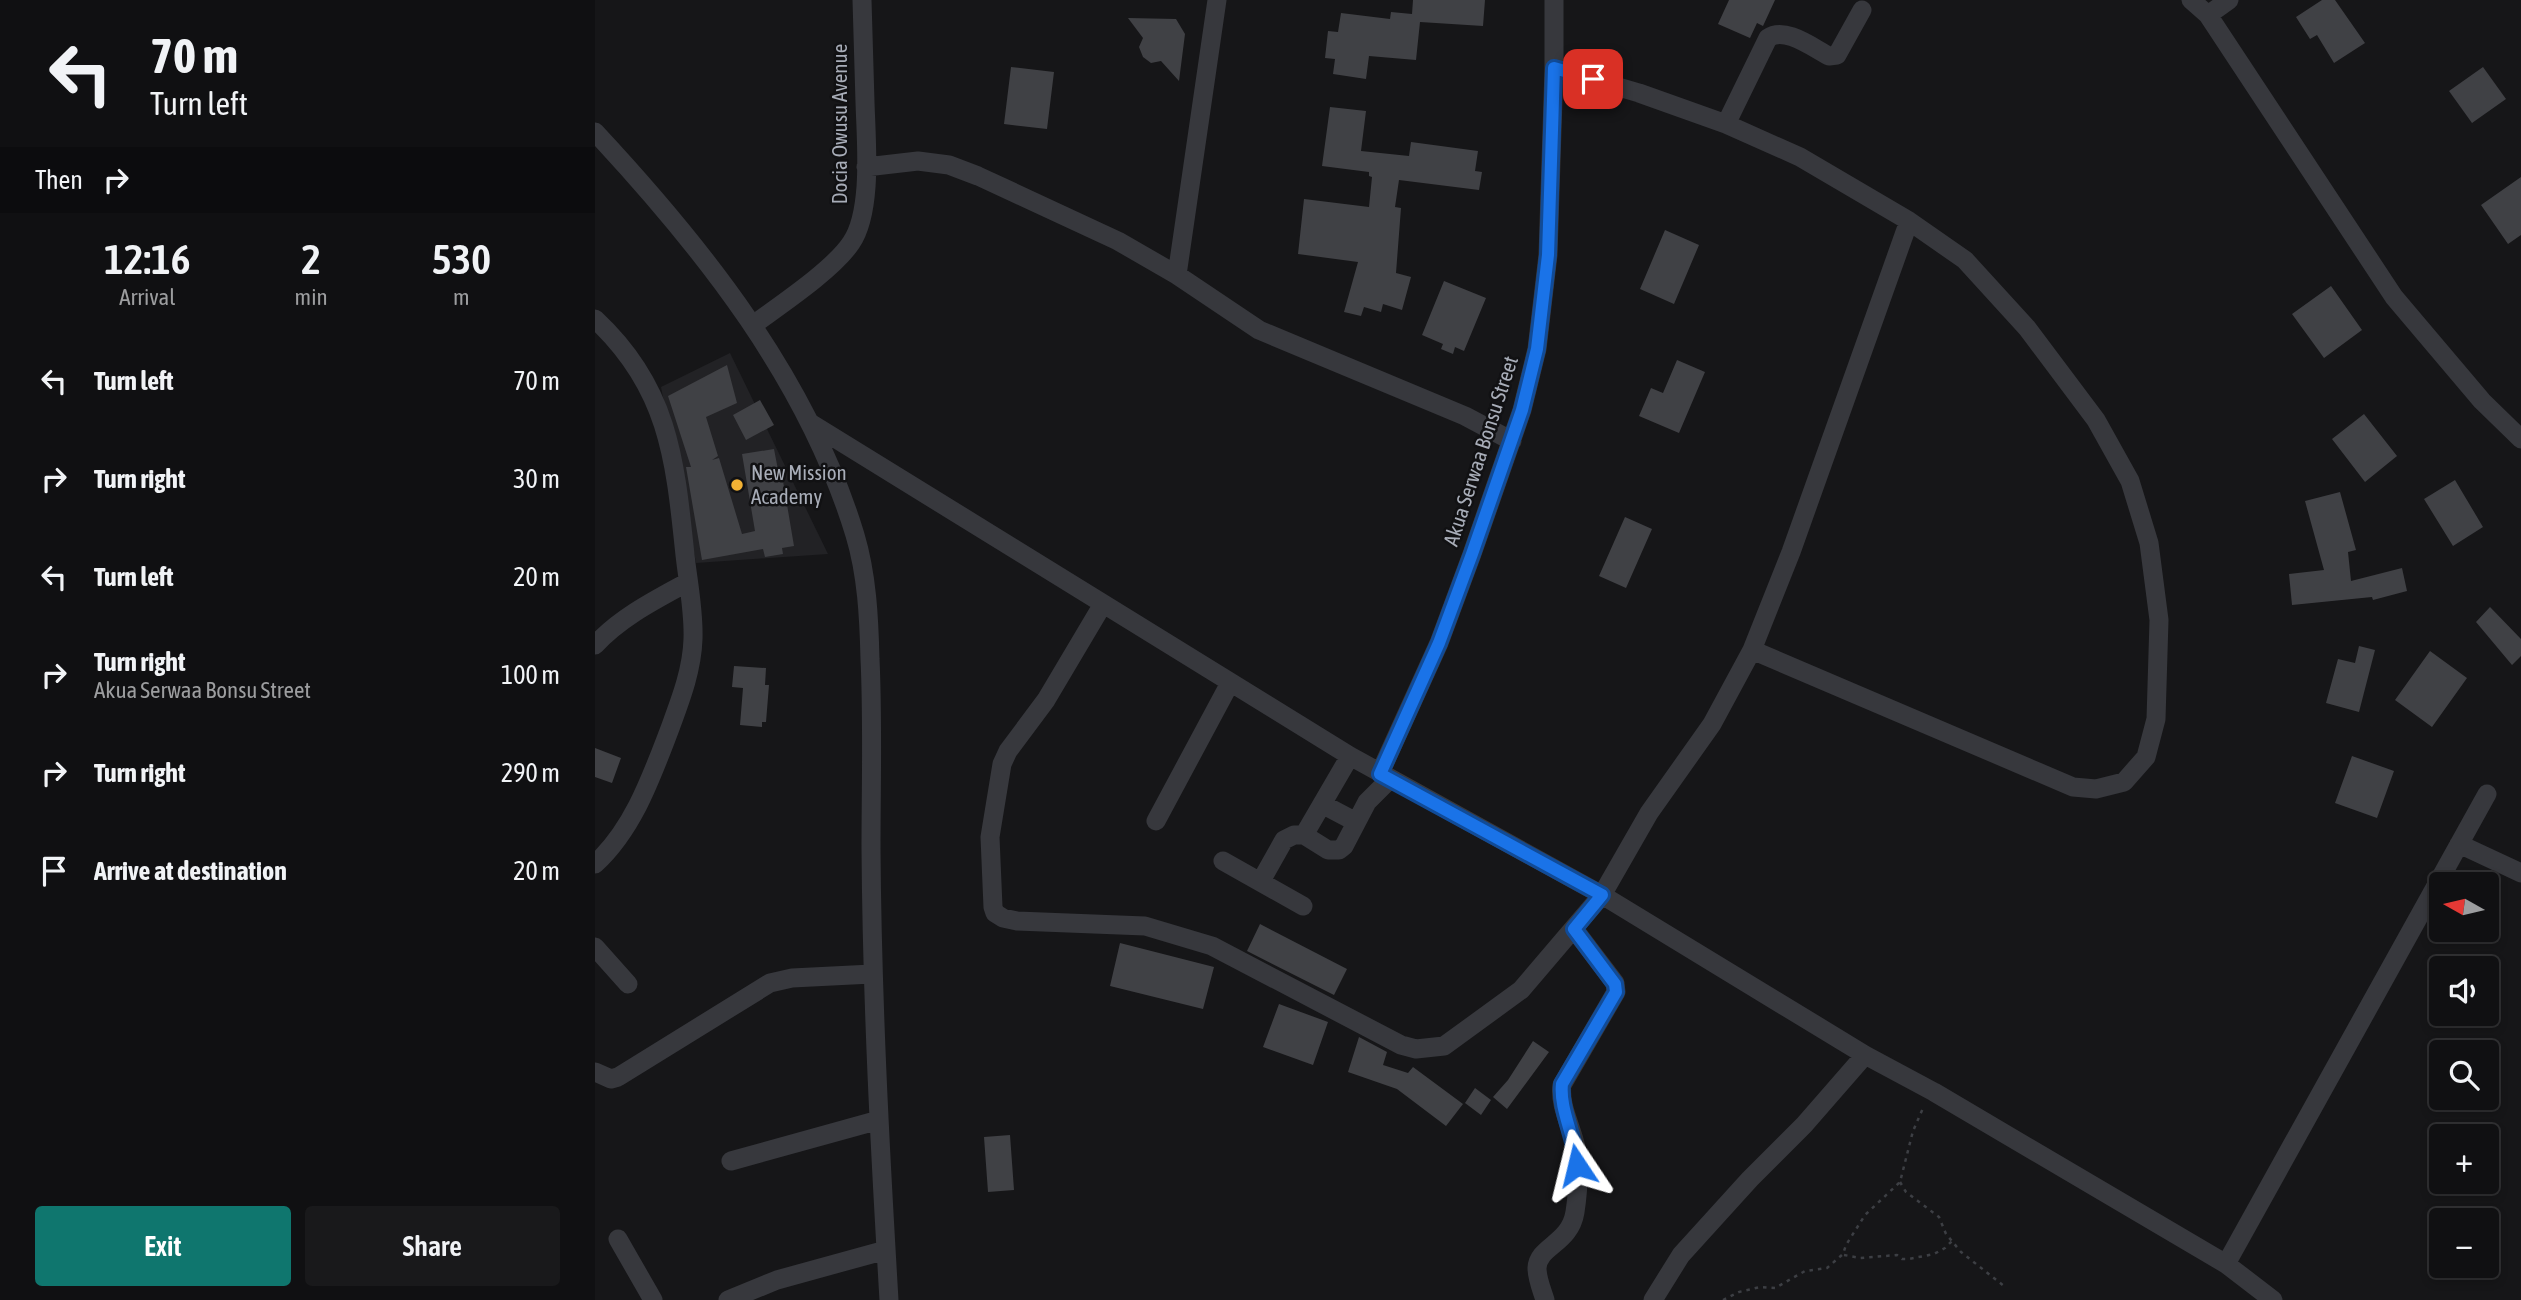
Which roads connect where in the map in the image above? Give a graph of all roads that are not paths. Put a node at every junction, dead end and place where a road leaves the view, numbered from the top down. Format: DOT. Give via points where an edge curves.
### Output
graph roads {
  1 [pos="862,0"];
  2 [pos="1217,0"];
  3 [pos="1553,0"];
  4 [pos="2191,0"];
  5 [pos="2229,0"];
  6 [pos="1862,10"];
  7 [pos="2208,15"];
  8 [pos="1554,68"];
  9 [pos="1726,124"];
  10 [pos="595,132"];
  11 [pos="866,167"];
  12 [pos="1909,221"];
  13 [pos="1177,275"];
  14 [pos="595,319"];
  15 [pos="753,325"];
  16 [pos="811,424"];
  17 [pos="2521,439"];
  18 [pos="1512,441"];
  19 [pos="688,582"];
  20 [pos="1103,604"];
  21 [pos="595,645"];
  22 [pos="1752,649"];
  23 [pos="1230,683"];
  24 [pos="1350,756"];
  25 [pos="1385,776"];
  26 [pos="2487,794"];
  27 [pos="1322,804"];
  28 [pos="1156,821"];
  29 [pos="1356,822"];
  30 [pos="1304,835"];
  31 [pos="2459,844"];
  32 [pos="1223,861"];
  33 [pos="595,864"];
  34 [pos="2521,873"];
  35 [pos="1261,881"];
  36 [pos="1602,895"];
  37 [pos="1303,905"];
  38 [pos="1574,929"];
  39 [pos="595,947"];
  40 [pos="872,974"];
  41 [pos="628,984"];
  42 [pos="1865,1055"];
  43 [pos="595,1072"];
  44 [pos="879,1120"];
  45 [pos="731,1161"];
  46 [pos="618,1239"];
  47 [pos="887,1250"];
  48 [pos="2225,1264"];
  49 [pos="653,1300"];
  50 [pos="728,1300"];
  51 [pos="890,1300"];
  52 [pos="1545,1300"];
  53 [pos="1653,1300"];
  54 [pos="2273,1300"];
  1 -- 11 [label="street, Docia Owusu Avenue"];
  2 -- 13 [label="street"];
  3 -- 8 [label="street, Akua Serwaa Bonsu Street"];
  4 -- 7 [label="street"];
  5 -- 7 [label="street"];
  6 -- 9 [label="street" via="1836,55 1829,57 1784,34 1768,38"];
  7 -- 17 [label="street" via="2394,297 2482,401"];
  8 -- 9 [label="street"];
  8 -- 18 [label="street, Akua Serwaa Bonsu Street" via="1544,304"];
  9 -- 12 [label="street" via="1800,157"];
  10 -- 15 [label="street" via="708,262"];
  11 -- 13 [label="street" via="918,160 949,165 1118,241"];
  11 -- 15 [label="street, Docia Owusu Avenue" via="862,219 851,244"];
  12 -- 22 [label="street" via="1801,527"];
  12 -- 22 [label="street" via="1965,260 2027,328 2096,420 2130,481 2149,543 2159,620 2156,719 2146,757 2124,782 2096,789 2073,787"];
  13 -- 18 [label="street" via="1259,330 1465,416"];
  14 -- 19 [label="street" via="634,363 659,407"];
  15 -- 16 [label="street"];
  16 -- 20 [label="street"];
  16 -- 40 [label="street" via="855,536 869,620"];
  18 -- 25 [label="street, Akua Serwaa Bonsu Street"];
  19 -- 21 [label="street" via="632,613"];
  19 -- 33 [label="street" via="693,639 682,695 632,817"];
  20 -- 23 [label="street"];
  20 -- 38 [label="street" via="1002,764 990,837 995,913 1017,921 1160,929 1212,946 1416,1049 1444,1046 1514,996"];
  22 -- 36 [label="street" via="1712,724 1649,813"];
  23 -- 24 [label="street"];
  23 -- 28 [label="street"];
  24 -- 25 [label="street"];
  24 -- 27 [label="street"];
  25 -- 29 [label="street, Akua Serwaa Bonsu Street"];
  25 -- 36 [label="street"];
  26 -- 31 [label="street"];
  27 -- 29 [label="street"];
  27 -- 30 [label="street"];
  29 -- 30 [label="street, Akua Serwaa Bonsu Street" via="1335,852"];
  30 -- 35 [label="street" via="1284,840"];
  31 -- 34 [label="street"];
  31 -- 48 [label="street"];
  32 -- 35 [label="street"];
  35 -- 37 [label="street"];
  36 -- 38 [label="street"];
  36 -- 42 [label="street"];
  38 -- 52 [label="street" via="1615,984 1616,992 1562,1084 1576,1148 1577,1200 1569,1230 1538,1261"];
  39 -- 41 [label="street"];
  40 -- 43 [label="street" via="792,978 770,984 618,1077"];
  40 -- 44 [label="street"];
  42 -- 48 [label="street"];
  42 -- 53 [label="street" via="1681,1255"];
  44 -- 45 [label="street"];
  44 -- 47 [label="street"];
  46 -- 49 [label="street"];
  47 -- 50 [label="street" via="777,1280"];
  47 -- 51 [label="street"];
  48 -- 54 [label="street"];
}
